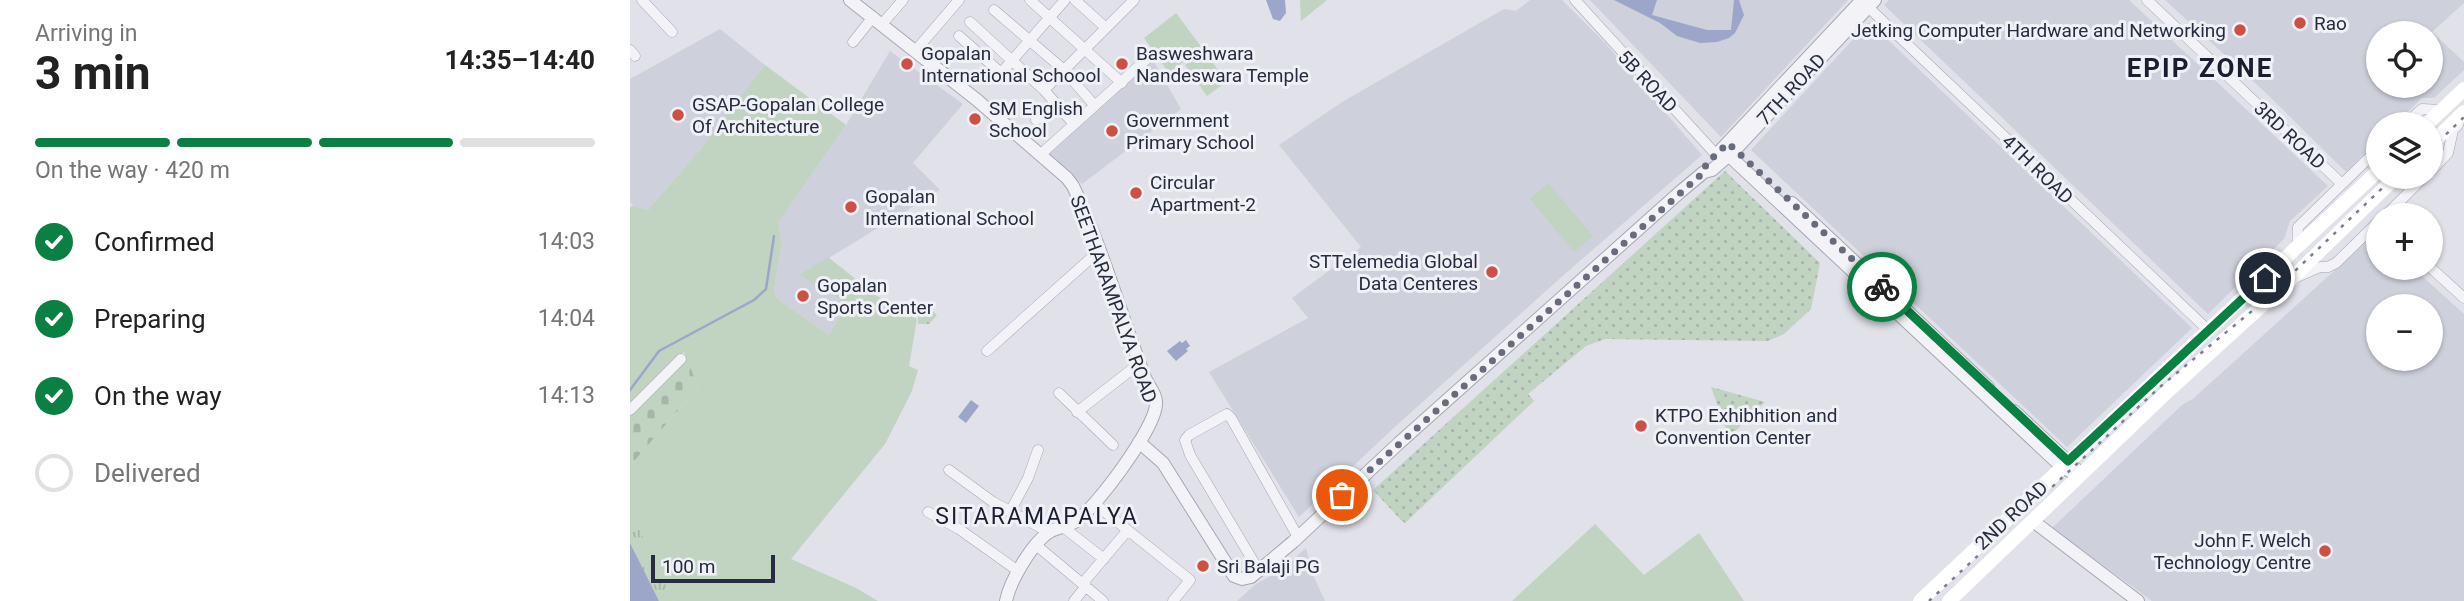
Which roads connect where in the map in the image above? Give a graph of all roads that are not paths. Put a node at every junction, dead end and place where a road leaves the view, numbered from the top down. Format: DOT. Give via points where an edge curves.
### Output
graph roads {
  1 [pos="642,0"];
  2 [pos="850,0"];
  3 [pos="903,0"];
  4 [pos="959,0"];
  5 [pos="1030,0"];
  6 [pos="1065,0"];
  7 [pos="1074,0"];
  8 [pos="1114,0"];
  9 [pos="1134,0"];
  10 [pos="1575,0"];
  11 [pos="2147,0"];
  12 [pos="1866,2"];
  13 [pos="1123,8"];
  14 [pos="994,10"];
  15 [pos="1050,17"];
  16 [pos="878,20"];
  17 [pos="970,22"];
  18 [pos="1105,27"];
  19 [pos="671,33"];
  20 [pos="959,36"];
  21 [pos="1031,40"];
  22 [pos="853,42"];
  23 [pos="1085,48"];
  24 [pos="916,50"];
  25 [pos="1149,57"];
  26 [pos="1012,62"];
  27 [pos="1064,70"];
  28 [pos="1122,83"];
  29 [pos="2464,89"];
  30 [pos="1044,90"];
  31 [pos="1094,105"];
  32 [pos="1058,107"];
  33 [pos="2441,110"];
  34 [pos="2418,112"];
  35 [pos="2464,112"];
  36 [pos="2464,119"];
  37 [pos="1036,120"];
  38 [pos="1073,123"];
  39 [pos="2443,132"];
  40 [pos="1725,152"];
  41 [pos="1041,154"];
  42 [pos="2443,158"];
  43 [pos="2366,160"];
  44 [pos="2341,183"];
  45 [pos="2366,184"];
  46 [pos="2384,189"];
  47 [pos="2412,189"];
  48 [pos="2398,203"];
  49 [pos="2366,234"];
  50 [pos="1100,250"];
  51 [pos="2297,250"];
  52 [pos="2443,279"];
  53 [pos="2289,281"];
  54 [pos="2464,298"];
  55 [pos="2208,330"];
  56 [pos="987,351"];
  57 [pos="681,359"];
  58 [pos="1140,363"];
  59 [pos="1059,393"];
  60 [pos="630,410"];
  61 [pos="1077,412"];
  62 [pos="1139,442"];
  63 [pos="1113,445"];
  64 [pos="1038,450"];
  65 [pos="2065,464"];
  66 [pos="949,470"];
  67 [pos="2080,475"];
  68 [pos="1095,504"];
  69 [pos="928,512"];
  70 [pos="1010,512"];
  71 [pos="2033,521"];
  72 [pos="1063,527"];
  73 [pos="1127,531"];
  74 [pos="1049,532"];
  75 [pos="1298,537"];
  76 [pos="1036,545"];
  77 [pos="1104,559"];
  78 [pos="1018,571"];
  79 [pos="1259,571"];
  80 [pos="1085,585"];
  81 [pos="1006,601"];
  82 [pos="1074,601"];
  83 [pos="1103,601"];
  84 [pos="1173,601"];
  85 [pos="1920,601"];
  86 [pos="1949,601"];
  87 [pos="2137,601"];
  1 -- 19 [label="street"];
  2 -- 16 [label="street, SEETHARAMPALYA ROAD"];
  3 -- 16 [label="street"];
  4 -- 24 [label="street"];
  5 -- 15 [label="street"];
  6 -- 15 [label="street"];
  7 -- 18 [label="street"];
  8 -- 13 [label="street"];
  9 -- 13 [label="street"];
  10 -- 40 [label="street, 5B ROAD"];
  11 -- 44 [label="street, 3RD ROAD"];
  12 -- 40 [label="street, 7TH ROAD"];
  12 -- 55 [label="street, 4TH ROAD"];
  13 -- 18 [label="street"];
  14 -- 21 [label="street"];
  15 -- 21 [label="street"];
  15 -- 23 [label="street"];
  16 -- 22 [label="street"];
  16 -- 24 [label="street, SEETHARAMPALYA ROAD"];
  17 -- 26 [label="street"];
  18 -- 23 [label="street"];
  20 -- 26 [label="street" via="1001,73"];
  21 -- 26 [label="street"];
  21 -- 27 [label="street"];
  23 -- 27 [label="street"];
  23 -- 28 [label="street"];
  24 -- 41 [label="street, SEETHARAMPALYA ROAD"];
  25 -- 28 [label="street"];
  26 -- 30 [label="street"];
  27 -- 30 [label="street"];
  27 -- 31 [label="street"];
  28 -- 31 [label="street"];
  29 -- 33 [label="main road"];
  30 -- 32 [label="street"];
  31 -- 38 [label="street"];
  32 -- 37 [label="street"];
  32 -- 38 [label="street"];
  33 -- 34 [label="street" via="2422,108"];
  35 -- 39 [label="main road"];
  36 -- 42 [label="street" via="2453,130"];
  38 -- 41 [label="street"];
  40 -- 65 [label="street"];
  40 -- 75 [label="street, 7TH ROAD" via="1712,170 1704,172"];
  41 -- 50 [label="street, SEETHARAMPALYA ROAD" via="1073,186"];
  43 -- 44 [label="street"];
  44 -- 51 [label="street" via="2298,227"];
  45 -- 51 [label="main road, 2ND ROAD"];
  46 -- 53 [label="main road, 2ND ROAD"];
  47 -- 48 [label="street"];
  49 -- 53 [label="street" via="2336,263"];
  50 -- 56 [label="street"];
  50 -- 58 [label="street, SEETHARAMPALYA ROAD"];
  51 -- 55 [label="main road, 2ND ROAD"];
  52 -- 54 [label="street"];
  53 -- 67 [label="main road, 2ND ROAD"];
  55 -- 65 [label="main road, 2ND ROAD"];
  57 -- 60 [label="street"];
  58 -- 61 [label="street"];
  58 -- 62 [label="street, SEETHARAMPALYA ROAD" via="1156,407"];
  59 -- 61 [label="street"];
  61 -- 63 [label="street"];
  62 -- 68 [label="street, SEETHARAMPALYA ROAD"];
  62 -- 79 [label="street, 7TH ROAD" via="1163,463 1234,576 1251,578"];
  64 -- 70 [label="street"];
  65 -- 67 [label="street"];
  65 -- 85 [label="main road, 2ND ROAD"];
  66 -- 70 [label="street"];
  67 -- 71 [label="main road, 2ND ROAD"];
  68 -- 72 [label="street, SEETHARAMPALYA ROAD"];
  68 -- 73 [label="street"];
  69 -- 78 [label="street"];
  70 -- 74 [label="street"];
  71 -- 86 [label="main road, 2ND ROAD"];
  71 -- 87 [label="street"];
  72 -- 74 [label="street, SEETHARAMPALYA ROAD"];
  72 -- 77 [label="street"];
  73 -- 77 [label="street"];
  73 -- 84 [label="street" via="1190,580"];
  74 -- 76 [label="street, SEETHARAMPALYA ROAD"];
  75 -- 79 [label="street, 7TH ROAD"];
  75 -- 79 [label="street" via="1227,414 1189,435 1185,440 1190,455"];
  76 -- 78 [label="street, SEETHARAMPALYA ROAD"];
  76 -- 80 [label="street"];
  77 -- 80 [label="street"];
  78 -- 81 [label="street, SEETHARAMPALYA ROAD"];
  80 -- 82 [label="street"];
  80 -- 83 [label="street"];
}
